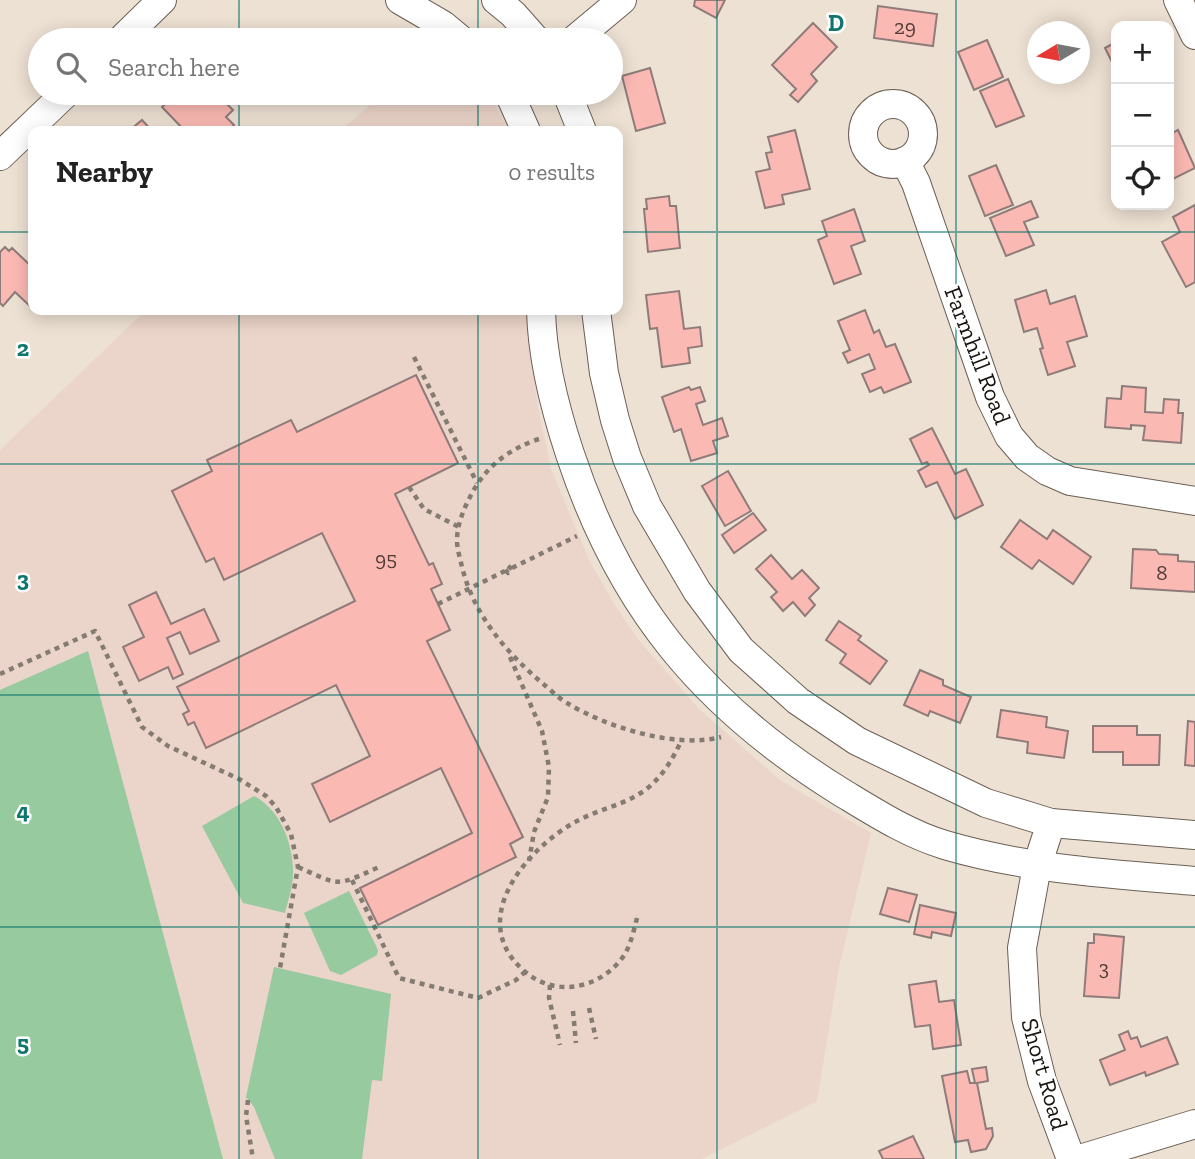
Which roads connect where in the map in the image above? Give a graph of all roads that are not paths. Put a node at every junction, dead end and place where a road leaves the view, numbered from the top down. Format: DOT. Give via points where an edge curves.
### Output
graph roads {
  1 [pos="400,0"];
  2 [pos="496,0"];
  3 [pos="622,0"];
  4 [pos="1178,0"];
  5 [pos="161,2"];
  6 [pos="134,28"];
  7 [pos="448,28"];
  8 [pos="525,28"];
  9 [pos="588,28"];
  10 [pos="1195,35"];
  11 [pos="53,105"];
  12 [pos="514,105"];
  13 [pos="572,105"];
  14 [pos="31,126"];
  15 [pos="524,126"];
  16 [pos="580,126"];
  17 [pos="28,129"];
  18 [pos="0,156"];
  19 [pos="905,161"];
  20 [pos="542,315"];
  21 [pos="597,315"];
  22 [pos="1195,500"];
  23 [pos="1051,823"];
  24 [pos="1195,835"];
  25 [pos="1037,866"];
  26 [pos="1195,881"];
  27 [pos="1195,1124"];
  28 [pos="1072,1159"];
  29 [pos="1080,1159"];
  1 -- 7 [label="street"];
  2 -- 8 [label="street"];
  3 -- 9 [label="street"];
  4 -- 10 [label="street"];
  5 -- 6 [label="street"];
  11 -- 14 [label="street"];
  12 -- 15 [label="street"];
  13 -- 16 [label="street"];
  17 -- 18 [label="street"];
  19 -- 22 [label="street, Farmhill Road" via="990,397 1009,436 1027,457 1070,481"];
  20 -- 25 [label="street" via="550,385 596,526 638,602 693,674 769,741 884,818 943,844"];
  21 -- 23 [label="street" via="615,420 647,506 697,591 741,650 798,701 857,741 986,803"];
  23 -- 24 [label="street"];
  23 -- 25 [label="street, Short Road"];
  25 -- 26 [label="street"];
  25 -- 28 [label="street, Short Road" via="1022,948 1026,1017 1042,1081"];
  27 -- 29 [label="street"];
}
